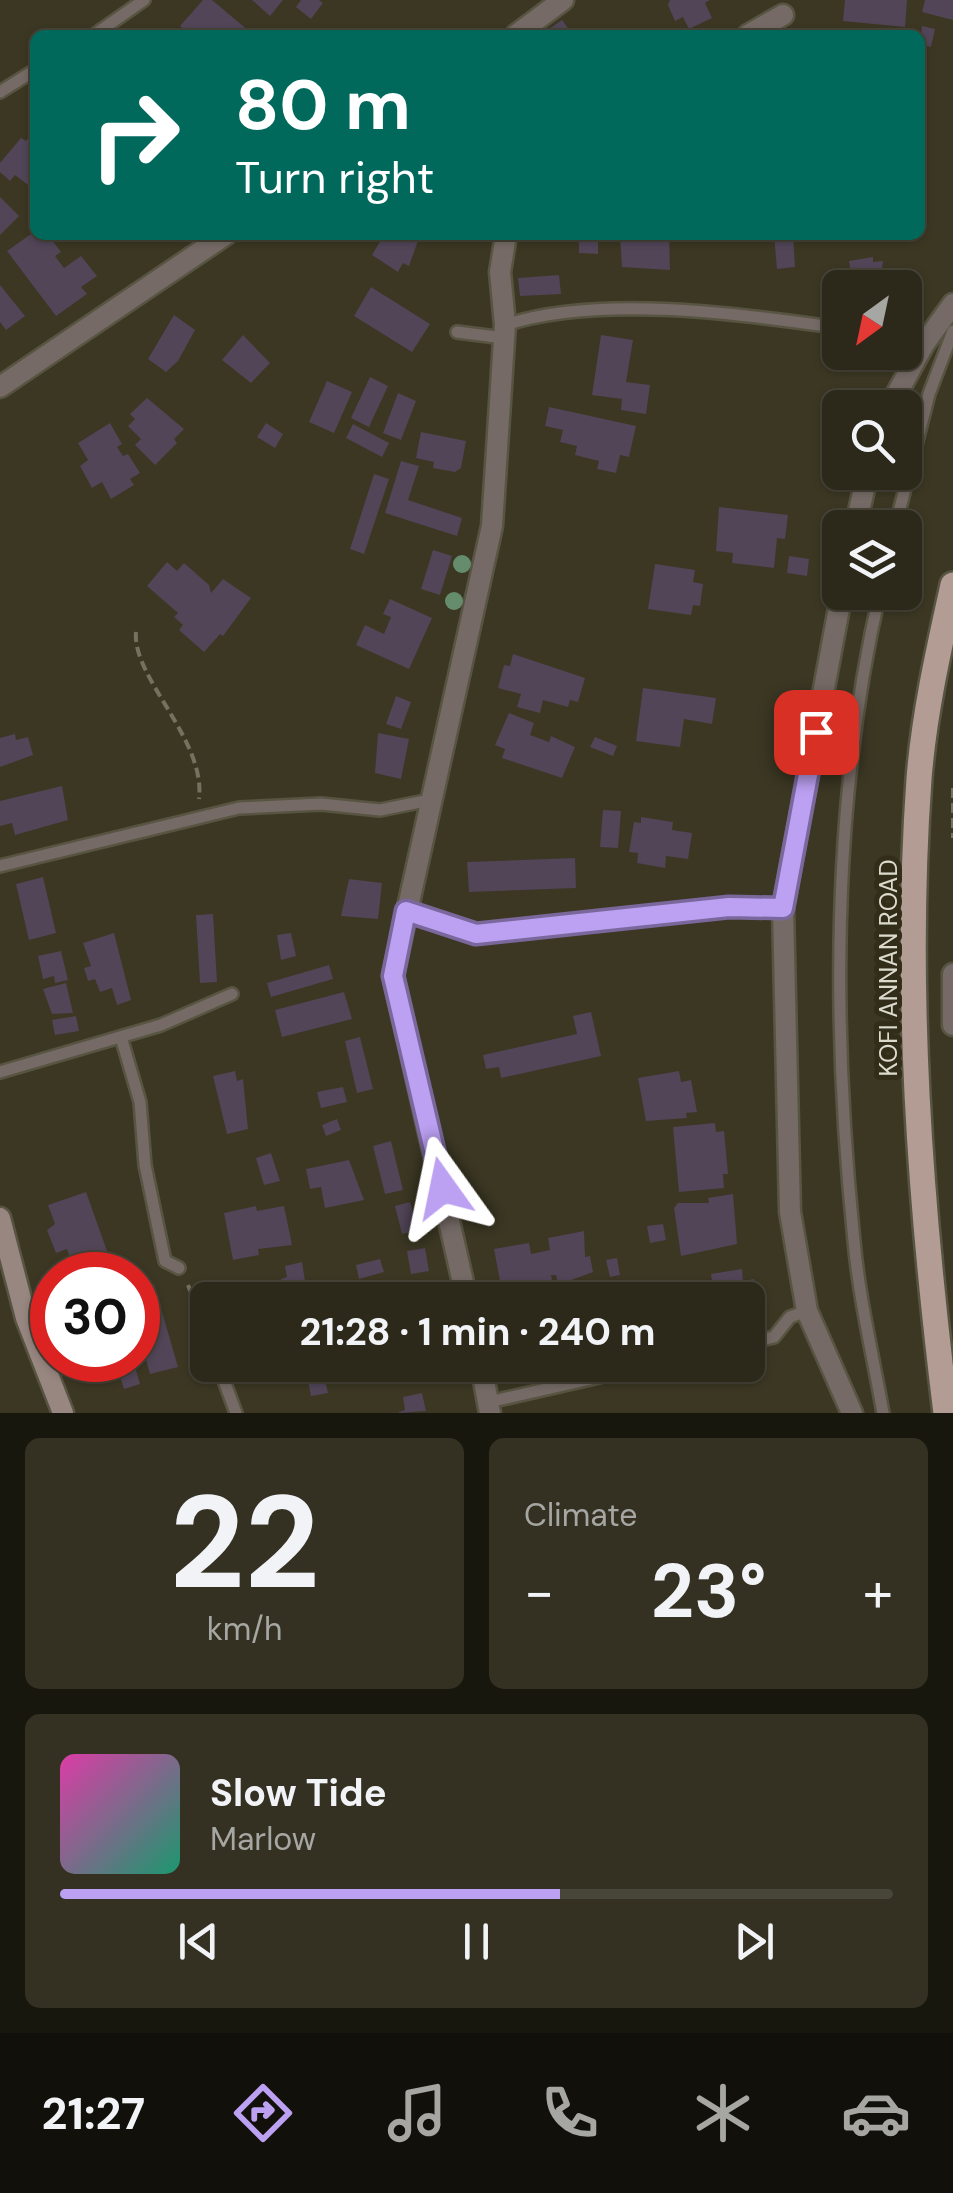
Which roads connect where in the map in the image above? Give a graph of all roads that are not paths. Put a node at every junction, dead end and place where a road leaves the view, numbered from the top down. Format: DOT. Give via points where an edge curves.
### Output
graph roads {
  1 [pos="144,0"];
  2 [pos="563,0"];
  3 [pos="785,7"];
  4 [pos="101,30"];
  5 [pos="523,30"];
  6 [pos="755,30"];
  7 [pos="30,73"];
  8 [pos="0,92"];
  9 [pos="218,240"];
  10 [pos="505,240"];
  11 [pos="952,310"];
  12 [pos="822,326"];
  13 [pos="953,331"];
  14 [pos="457,332"];
  15 [pos="504,332"];
  16 [pos="922,334"];
  17 [pos="0,387"];
  18 [pos="900,510"];
  19 [pos="953,585"];
  20 [pos="839,610"];
  21 [pos="877,610"];
  22 [pos="430,800"];
  23 [pos="0,866"];
  24 [pos="783,908"];
  25 [pos="406,911"];
  26 [pos="953,974"];
  27 [pos="232,994"];
  28 [pos="953,1025"];
  29 [pos="121,1037"];
  30 [pos="0,1072"];
  31 [pos="0,1218"];
  32 [pos="180,1268"];
  33 [pos="463,1282"];
  34 [pos="806,1311"];
  35 [pos="765,1339"];
  36 [pos="225,1382"];
  37 [pos="485,1382"];
  38 [pos="588,1382"];
  39 [pos="490,1408"];
  40 [pos="63,1413"];
  41 [pos="236,1413"];
  42 [pos="852,1413"];
  43 [pos="883,1413"];
  44 [pos="946,1413"];
  1 -- 4 [label="lane"];
  2 -- 5 [label="street"];
  3 -- 6 [label="street"];
  7 -- 8 [label="lane"];
  9 -- 17 [label="street"];
  10 -- 15 [label="street"];
  11 -- 16 [label="street"];
  12 -- 15 [label="lane" via="706,310 537,314"];
  13 -- 18 [label="lane"];
  14 -- 15 [label="lane"];
  15 -- 22 [label="street" via="492,526"];
  19 -- 44 [label="main road, KOFI ANNAN ROAD" via="919,776 914,1046"];
  20 -- 24 [label="street"];
  21 -- 43 [label="lane" via="841,870 842,1028 854,1244"];
  22 -- 23 [label="lane" via="380,810 321,804 238,808"];
  22 -- 25 [label="street"];
  24 -- 25 [label="lane" via="729,907 476,934"];
  24 -- 34 [label="street" via="790,1212"];
  25 -- 33 [label="street" via="393,976"];
  26 -- 28 [label="street"];
  27 -- 29 [label="lane"];
  29 -- 30 [label="lane"];
  29 -- 32 [label="lane" via="140,1102 164,1261"];
  31 -- 40 [label="street" via="26,1318"];
  34 -- 35 [label="lane"];
  34 -- 42 [label="street"];
  36 -- 41 [label="lane"];
  37 -- 39 [label="street"];
  38 -- 39 [label="lane"];
}
